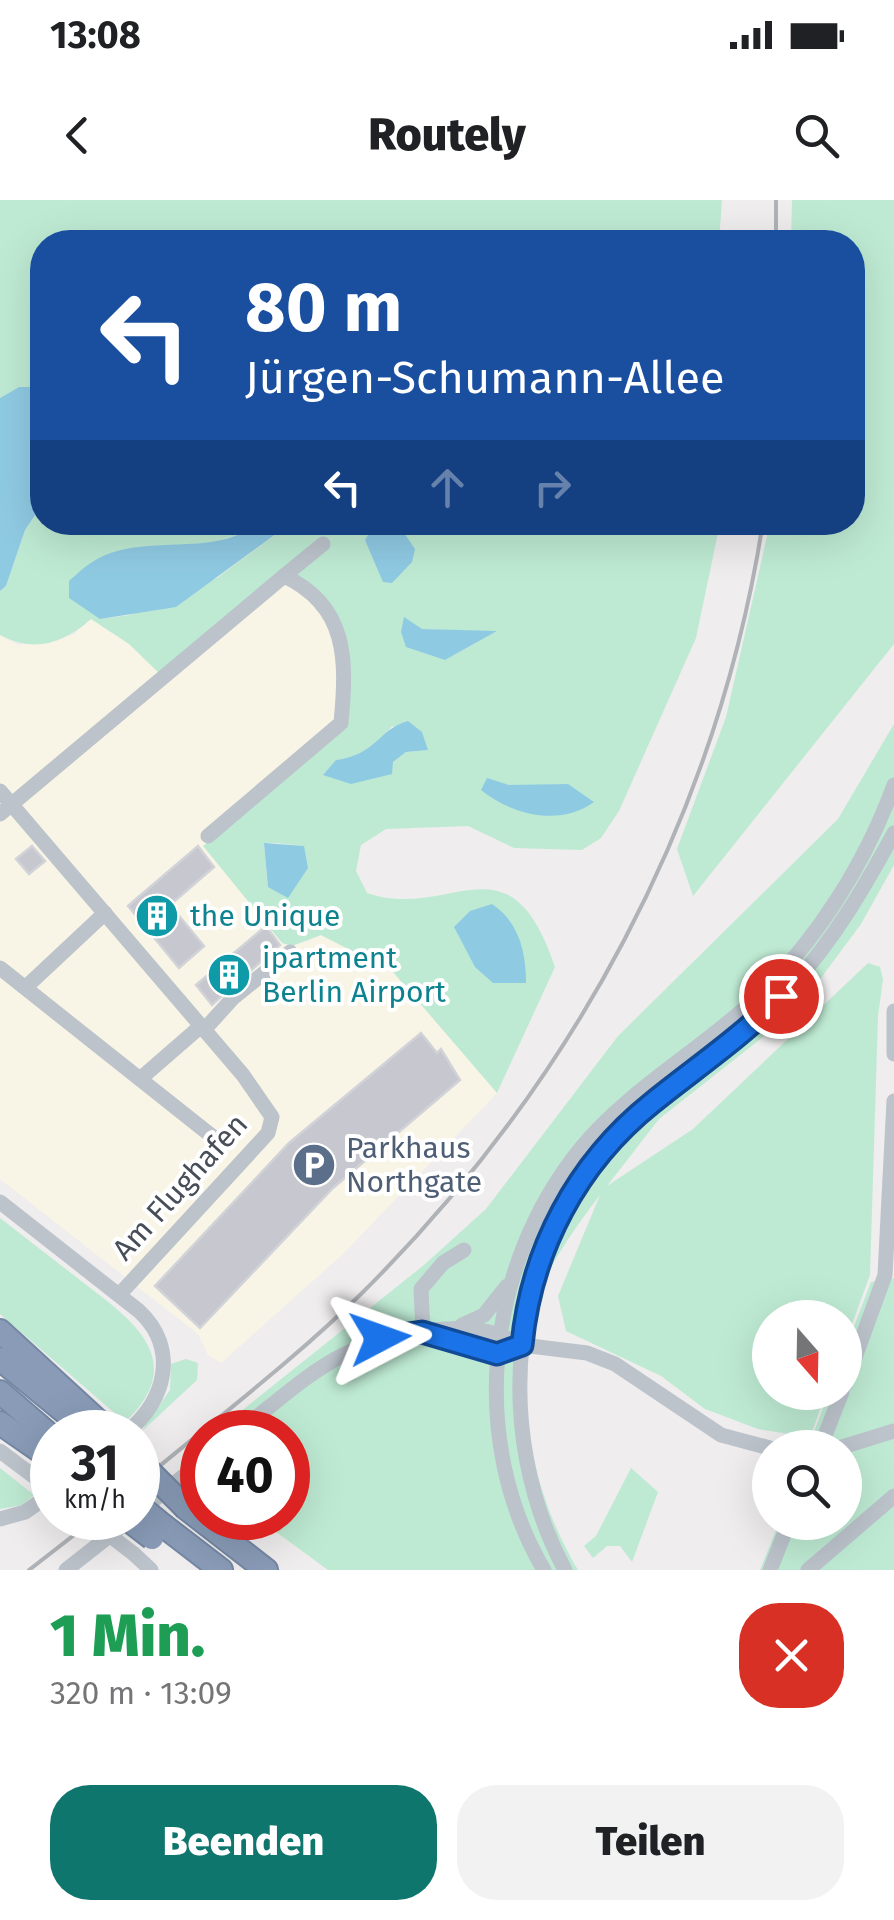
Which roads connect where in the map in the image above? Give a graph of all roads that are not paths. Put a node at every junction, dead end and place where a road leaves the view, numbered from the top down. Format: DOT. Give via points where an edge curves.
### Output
graph roads {
  1 [pos="323,544"];
  2 [pos="284,576"];
  3 [pos="894,784"];
  4 [pos="0,790"];
  5 [pos="6,809"];
  6 [pos="894,833"];
  7 [pos="208,836"];
  8 [pos="106,913"];
  9 [pos="290,952"];
  10 [pos="0,968"];
  11 [pos="26,988"];
  12 [pos="894,1011"];
  13 [pos="203,1028"];
  14 [pos="894,1054"];
  15 [pos="140,1079"];
  16 [pos="894,1101"];
  17 [pos="213,1137"];
  18 [pos="0,1202"];
  19 [pos="464,1250"];
  20 [pos="512,1280"];
  21 [pos="119,1295"];
  22 [pos="448,1328"];
  23 [pos="0,1332"];
  24 [pos="422,1332"];
  25 [pos="500,1334"];
  26 [pos="862,1340"];
  27 [pos="522,1345"];
  28 [pos="497,1354"];
  29 [pos="0,1360"];
  30 [pos="0,1392"];
  31 [pos="75,1410"];
  32 [pos="84,1410"];
  33 [pos="141,1410"];
  34 [pos="266,1410"];
  35 [pos="30,1417"];
  36 [pos="0,1423"];
  37 [pos="894,1431"];
  38 [pos="862,1441"];
  39 [pos="752,1443"];
  40 [pos="30,1444"];
  41 [pos="0,1451"];
  42 [pos="30,1474"];
  43 [pos="160,1482"];
  44 [pos="160,1487"];
  45 [pos="894,1496"];
  46 [pos="180,1502"];
  47 [pos="180,1503"];
  48 [pos="30,1507"];
  49 [pos="0,1519"];
  50 [pos="160,1534"];
  51 [pos="160,1534"];
  52 [pos="102,1540"];
  53 [pos="116,1540"];
  54 [pos="227,1540"];
  55 [pos="782,1540"];
  56 [pos="66,1570"];
  57 [pos="151,1570"];
  58 [pos="212,1570"];
  59 [pos="221,1570"];
  60 [pos="266,1570"];
  61 [pos="544,1570"];
  62 [pos="565,1570"];
  63 [pos="770,1570"];
  64 [pos="808,1570"];
  1 -- 2 [label="street"];
  2 -- 5 [label="street"];
  2 -- 7 [label="street" via="312,592 341,632 341,722"];
  3 -- 20 [label="street" via="841,894 786,966 582,1148 538,1213"];
  4 -- 5 [label="street, Am Flughafen"];
  5 -- 8 [label="street, Am Flughafen"];
  6 -- 27 [label="street" via="797,980 648,1105 595,1159 554,1223"];
  8 -- 11 [label="street"];
  8 -- 13 [label="street, Am Flughafen"];
  9 -- 13 [label="street"];
  10 -- 11 [label="street"];
  11 -- 15 [label="street"];
  12 -- 14 [label="street"];
  13 -- 15 [label="street"];
  13 -- 21 [label="street, Am Flughafen" via="269,1110 272,1125"];
  15 -- 17 [label="street"];
  16 -- 26 [label="street" via="886,1276"];
  18 -- 21 [label="street"];
  19 -- 24 [label="street" via="421,1289"];
  20 -- 22 [label="street" via="484,1315"];
  20 -- 25 [label="street"];
  21 -- 33 [label="street" via="149,1321 164,1365 157,1399"];
  22 -- 24 [label="street"];
  22 -- 25 [label="street"];
  23 -- 32 [label="highway"];
  24 -- 28 [label="street"];
  24 -- 34 [label="street" via="355,1346"];
  25 -- 27 [label="street"];
  25 -- 28 [label="street"];
  27 -- 28 [label="street"];
  27 -- 39 [label="street" via="615,1364 721,1435"];
  27 -- 62 [label="street" via="520,1398 531,1480"];
  28 -- 61 [label="street" via="506,1470"];
  29 -- 31 [label="highway"];
  30 -- 35 [label="highway"];
  36 -- 40 [label="highway"];
  37 -- 38 [label="street"];
  41 -- 42 [label="street"];
  43 -- 46 [label="highway, bridge"];
  44 -- 47 [label="highway, bridge"];
  45 -- 64 [label="street"];
  48 -- 49 [label="street"];
  50 -- 58 [label="highway"];
  51 -- 59 [label="highway"];
  52 -- 56 [label="street"];
  53 -- 57 [label="street, bridge"];
  54 -- 60 [label="highway"];
  55 -- 63 [label="street"];
}
